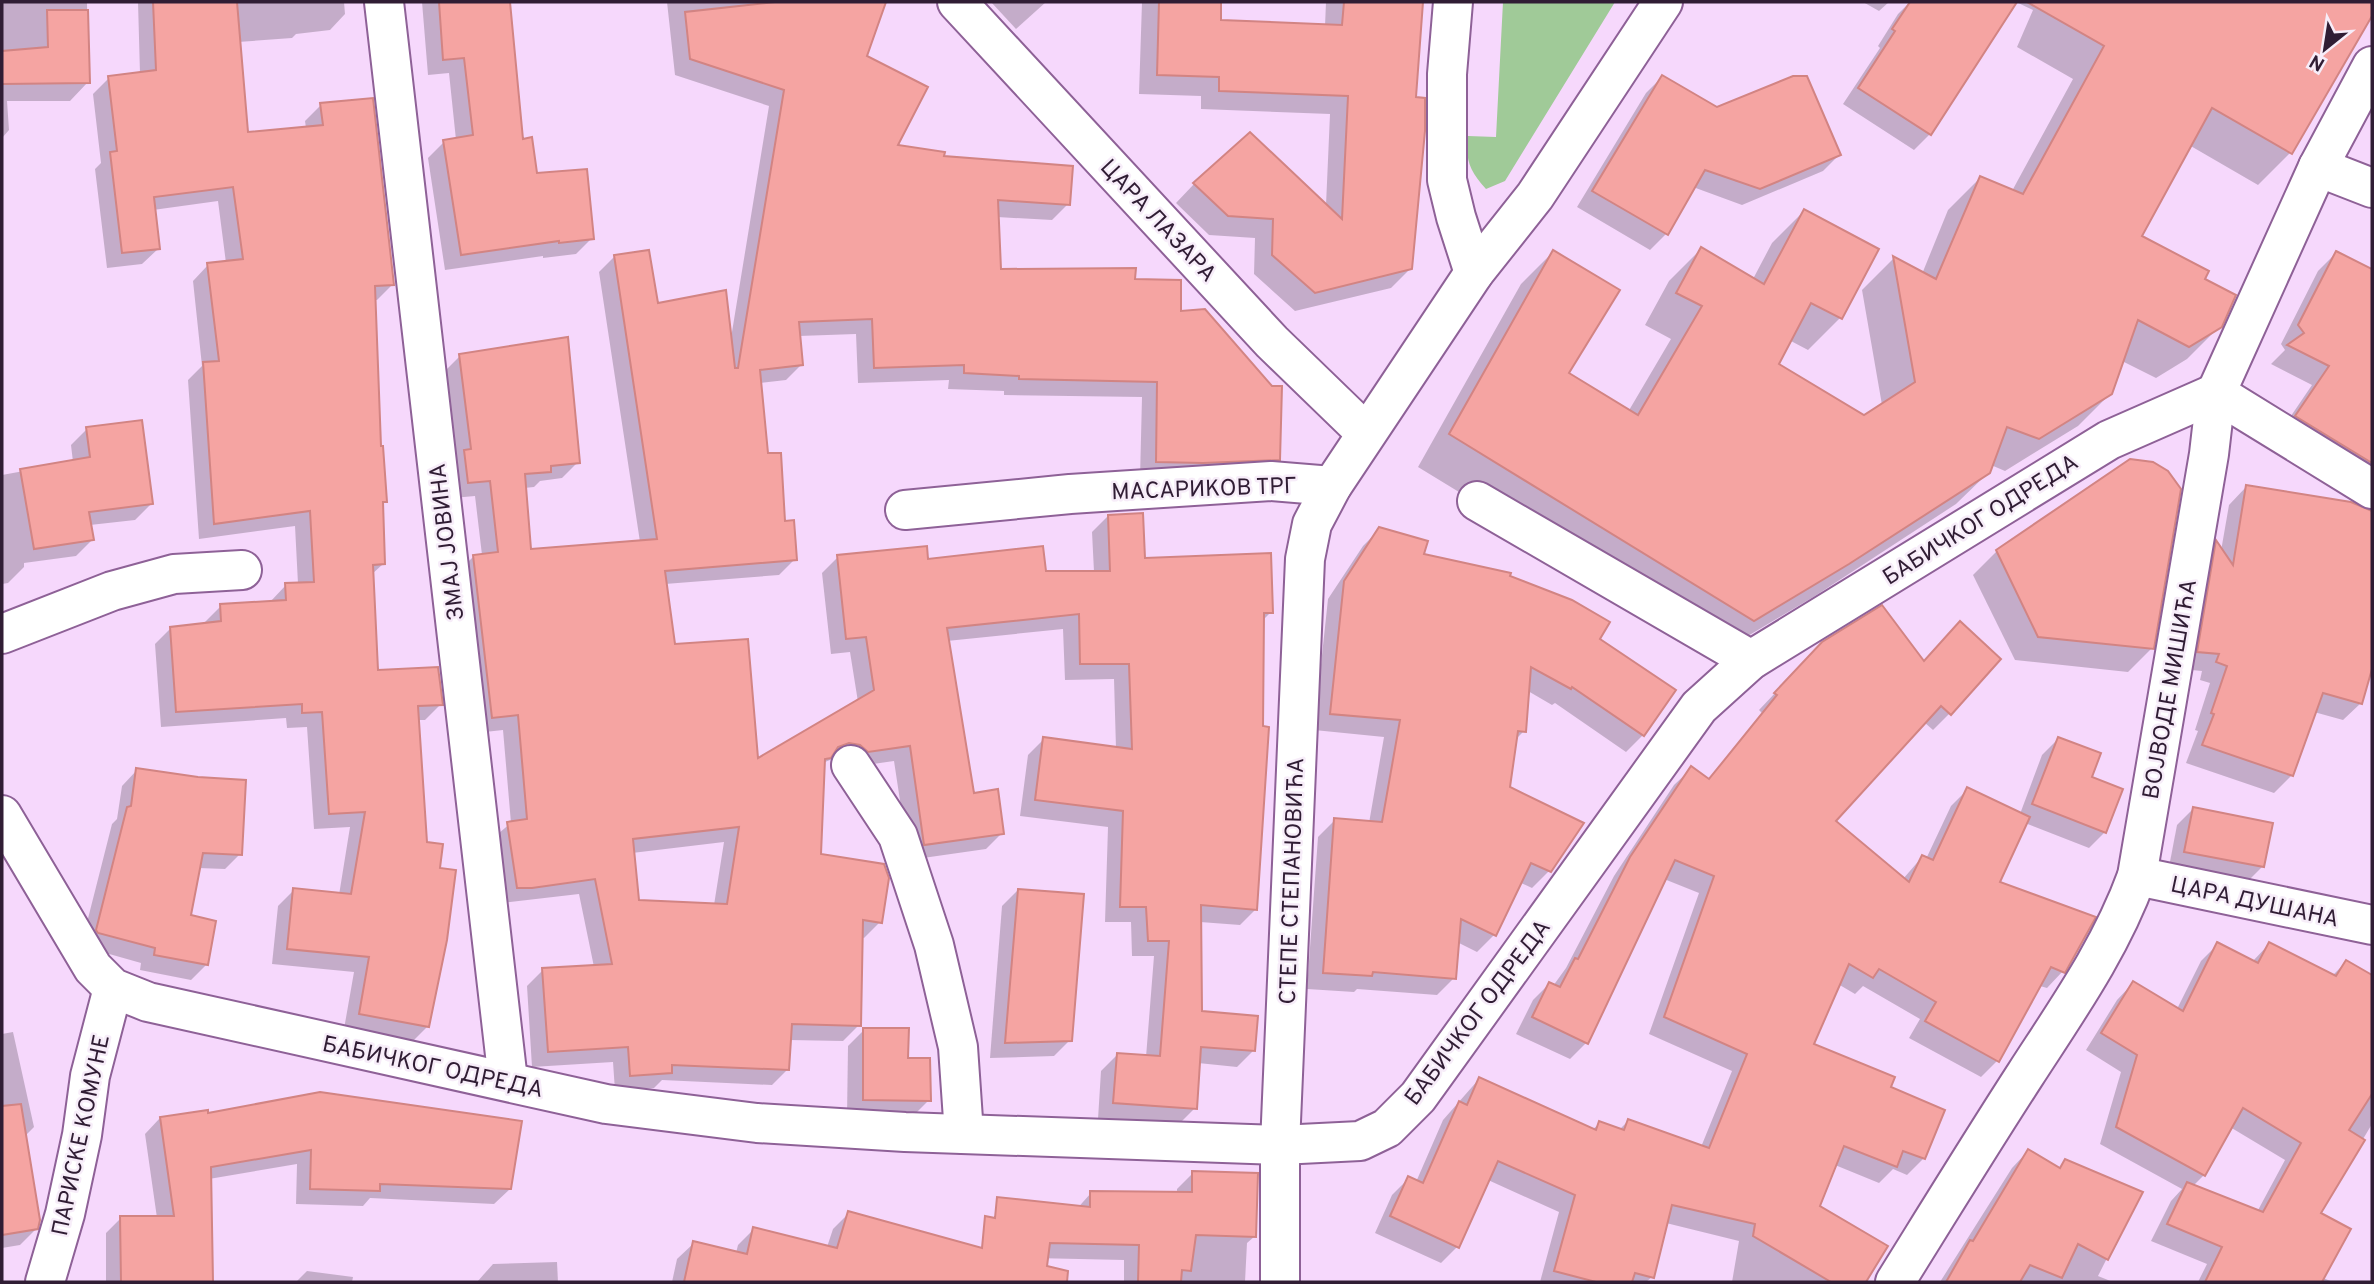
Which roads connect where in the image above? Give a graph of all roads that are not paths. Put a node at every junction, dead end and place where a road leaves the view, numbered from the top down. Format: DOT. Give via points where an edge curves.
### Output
graph roads {
  1 [pos="384,2"];
  2 [pos="957,2"];
  3 [pos="1452,2"];
  4 [pos="1663,2"];
  5 [pos="2372,66"];
  6 [pos="2318,167"];
  7 [pos="2372,188"];
  8 [pos="1474,274"];
  9 [pos="2216,393"];
  10 [pos="1366,433"];
  11 [pos="1332,486"];
  12 [pos="2372,489"];
  13 [pos="1477,501"];
  14 [pos="905,510"];
  15 [pos="242,570"];
  16 [pos="2,634"];
  17 [pos="1751,660"];
  18 [pos="851,765"];
  19 [pos="2,815"];
  20 [pos="2137,876"];
  21 [pos="2372,925"];
  22 [pos="113,988"];
  23 [pos="508,1082"];
  24 [pos="964,1134"];
  25 [pos="1280,1145"];
  26 [pos="45,1282"];
  27 [pos="1280,1282"];
  28 [pos="1895,1282"];
  1 -- 23 [label="street, ЗМАЈ ЈОВИНА"];
  2 -- 10 [label="street, ЦАРА ЛАЗАРА" via="1272,342"];
  3 -- 8 [label="street" via="1447,180"];
  4 -- 8 [label="street" via="1535,196"];
  5 -- 6 [label="street, ВОЈВОДЕ МИШИЋА"];
  6 -- 7 [label="street"];
  6 -- 9 [label="street, ВОЈВОДЕ МИШИЋА"];
  8 -- 10 [label="street"];
  9 -- 12 [label="street"];
  9 -- 17 [label="street, БАБИЧКОГ ОДРЕДА" via="2109,440"];
  9 -- 20 [label="street, ВОЈВОДЕ МИШИЋА"];
  10 -- 11 [label="street"];
  11 -- 14 [label="street, МАСАРИКОВ ТРГ" via="1271,481"];
  11 -- 25 [label="street, СТЕПЕ СТЕПАНОВИЋА" via="1312,524 1305,559"];
  13 -- 17 [label="street"];
  15 -- 16 [label="street" via="174,574 113,591"];
  17 -- 25 [label="street, БАБИЧКОГ ОДРЕДА" via="1699,707 1418,1097 1387,1128 1360,1141"];
  18 -- 24 [label="street" via="898,835 934,946 958,1047"];
  19 -- 22 [label="street, БАБИЧКОГ ОДРЕДА" via="93,968"];
  20 -- 21 [label="street, ЦАРА ДУШАНА"];
  20 -- 28 [label="street, ВОЈВОДЕ МИШИЋА" via="2099,961"];
  22 -- 23 [label="street, БАБИЧКОГ ОДРЕДА" via="148,1002"];
  22 -- 26 [label="street, ПАРИСКЕ КОМУНЕ" via="90,1076 65,1214"];
  23 -- 24 [label="street, БАБИЧКОГ ОДРЕДА" via="606,1104 743,1121"];
  24 -- 25 [label="street, БАБИЧКОГ ОДРЕДА"];
  25 -- 27 [label="street, СТЕПЕ СТЕПАНОВИЋА"];
}
